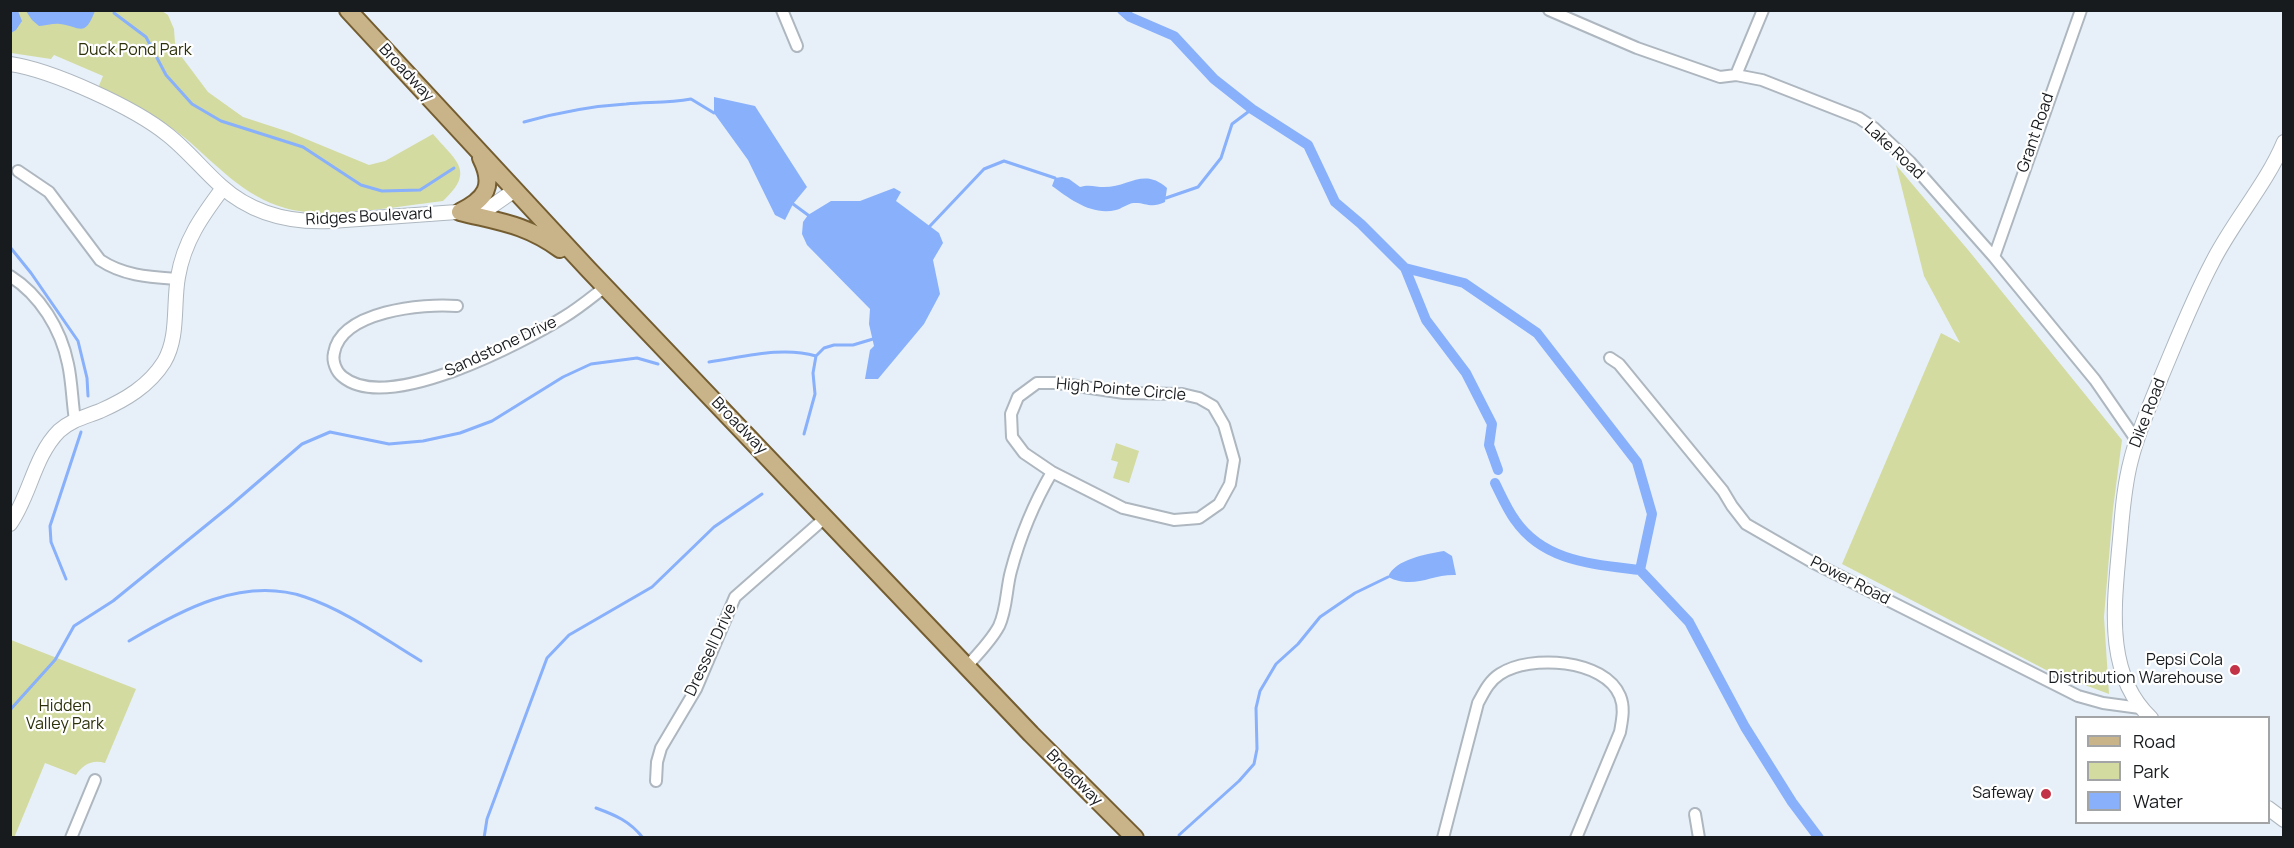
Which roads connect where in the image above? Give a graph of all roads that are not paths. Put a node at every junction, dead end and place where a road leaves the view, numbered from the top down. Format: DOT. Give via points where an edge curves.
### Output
graph roads {
  1 [pos="348,10"];
  2 [pos="782,10"];
  3 [pos="1549,10"];
  4 [pos="1763,10"];
  5 [pos="2081,10"];
  6 [pos="797,46"];
  7 [pos="10,64"];
  8 [pos="1736,75"];
  9 [pos="2283,142"];
  10 [pos="472,145"];
  11 [pos="18,171"];
  12 [pos="223,188"];
  13 [pos="515,190"];
  14 [pos="460,212"];
  15 [pos="1994,257"];
  16 [pos="588,269"];
  17 [pos="10,276"];
  18 [pos="178,279"];
  19 [pos="605,287"];
  20 [pos="457,306"];
  21 [pos="1610,358"];
  22 [pos="75,420"];
  23 [pos="2137,441"];
  24 [pos="1052,472"];
  25 [pos="826,517"];
  26 [pos="10,524"];
  27 [pos="967,666"];
  28 [pos="2140,708"];
  29 [pos="2150,716"];
  30 [pos="95,780"];
  31 [pos="656,781"];
  32 [pos="2270,810"];
  33 [pos="1695,814"];
  34 [pos="2283,820"];
  35 [pos="71,837"];
  36 [pos="1135,837"];
  37 [pos="1443,837"];
  38 [pos="1576,837"];
  39 [pos="1699,837"];
  1 -- 10 [label="main road, Broadway"];
  2 -- 6 [label="street"];
  3 -- 8 [label="street, Lake Road" via="1637,48 1720,77"];
  4 -- 8 [label="street"];
  5 -- 15 [label="street, Grant Road"];
  7 -- 12 [label="street, Ridges Boulevard" via="59,78 144,119 178,144"];
  8 -- 15 [label="street, Lake Road" via="1773,84 1859,118 1874,128 1910,162"];
  9 -- 23 [label="street, Dike Road" via="2211,264"];
  10 -- 13 [label="main road, Broadway"];
  10 -- 14 [label="main road" via="487,170 488,183 480,201"];
  11 -- 18 [label="street" via="49,192 100,260 134,275"];
  12 -- 14 [label="street, Ridges Boulevard" via="262,211 296,221"];
  12 -- 18 [label="street" via="191,234"];
  13 -- 14 [label="street, Ridges Boulevard" via="492,206"];
  13 -- 16 [label="main road, Broadway"];
  14 -- 16 [label="main road" via="530,230"];
  15 -- 23 [label="street, Lake Road" via="2095,380"];
  16 -- 19 [label="main road, Broadway"];
  17 -- 22 [label="street" via="40,303 58,331 68,363"];
  18 -- 22 [label="street" via="172,338 163,364 129,396"];
  19 -- 20 [label="street, Sandstone Drive" via="565,316 449,373 387,388 358,385 335,367 336,344 342,334 362,320 435,304"];
  19 -- 25 [label="main road, Broadway"];
  21 -- 28 [label="street, Power Road" via="1619,364 1746,524 1812,562 2064,689 2103,703"];
  22 -- 26 [label="street" via="48,445"];
  23 -- 28 [label="street, Dike Road" via="2124,500 2115,624 2120,665"];
  24 -- 24 [label="street, High Pointe Circle" via="1024,453 1012,437 1011,414 1018,397 1037,383 1199,398 1213,406 1219,416 1234,460 1230,484 1220,504 1199,518 1174,520 1123,508"];
  24 -- 27 [label="street" via="1035,502 1015,556 999,626"];
  25 -- 27 [label="main road, Broadway"];
  25 -- 31 [label="street, Dressell Drive" via="735,597 696,689 661,748"];
  27 -- 36 [label="main road, Broadway"];
  28 -- 29 [label="street"];
  30 -- 35 [label="street"];
  32 -- 34 [label="street"];
  33 -- 39 [label="street"];
  37 -- 38 [label="street" via="1478,702 1499,674 1540,663 1574,664 1598,674 1620,696 1624,714"];
}
